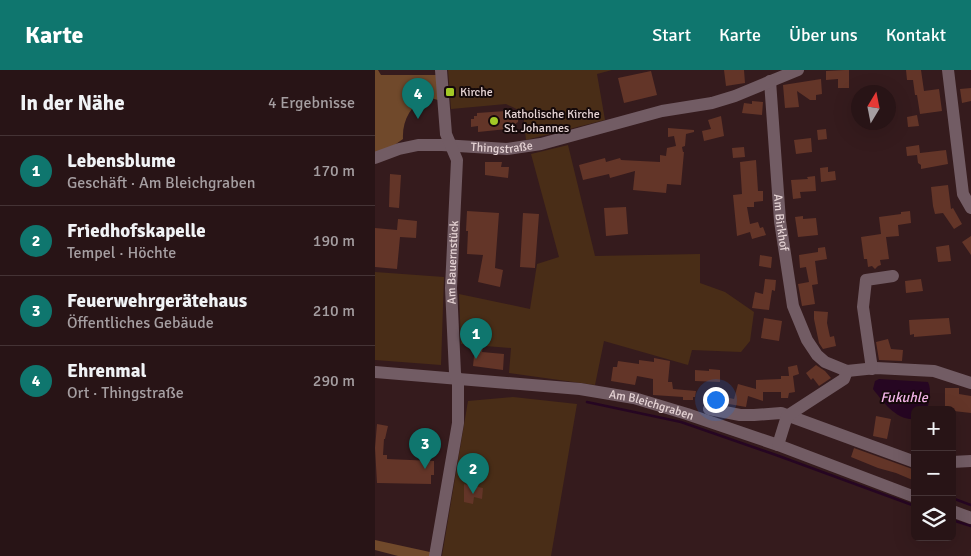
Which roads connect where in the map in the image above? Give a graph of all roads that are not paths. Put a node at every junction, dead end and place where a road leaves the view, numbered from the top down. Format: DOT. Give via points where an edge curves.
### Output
graph roads {
  1 [pos="441,70"];
  2 [pos="798,70"];
  3 [pos="948,70"];
  4 [pos="770,81"];
  5 [pos="452,146"];
  6 [pos="375,158"];
  7 [pos="971,208"];
  8 [pos="893,276"];
  9 [pos="872,369"];
  10 [pos="847,371"];
  11 [pos="375,372"];
  12 [pos="457,378"];
  13 [pos="971,383"];
  14 [pos="709,409"];
  15 [pos="787,416"];
  16 [pos="778,445"];
  17 [pos="911,461"];
  18 [pos="971,461"];
  19 [pos="956,462"];
  20 [pos="912,496"];
  21 [pos="956,512"];
  22 [pos="971,518"];
  23 [pos="435,556"];
  1 -- 5 [label="street, Am Bauernstück" via="446,134"];
  2 -- 4 [label="street"];
  3 -- 7 [label="street" via="963,194"];
  4 -- 5 [label="street, Thingstraße" via="712,103 662,112 541,144 507,148"];
  4 -- 10 [label="street, Am Birkhof" via="780,221 793,306 817,355"];
  5 -- 6 [label="street, Thingstraße" via="408,147"];
  5 -- 12 [label="street, Am Bauernstück" via="457,160 451,288"];
  8 -- 9 [label="street" via="866,280 863,307"];
  9 -- 10 [label="street, Am Birkhof"];
  9 -- 13 [label="street, Am Birkhof" via="934,371"];
  10 -- 15 [label="street" via="844,379"];
  11 -- 12 [label="street, Am Bleichgraben"];
  12 -- 16 [label="street, Am Bleichgraben" via="580,389 634,398"];
  12 -- 23 [label="street, Am Bauernstück" via="458,423"];
  14 -- 15 [label="street" via="740,415 781,413"];
  15 -- 16 [label="street"];
  15 -- 17 [label="street"];
  16 -- 20 [label="street, Am Bleichgraben"];
  18 -- 19 [label="street"];
  21 -- 22 [label="street"];
}
